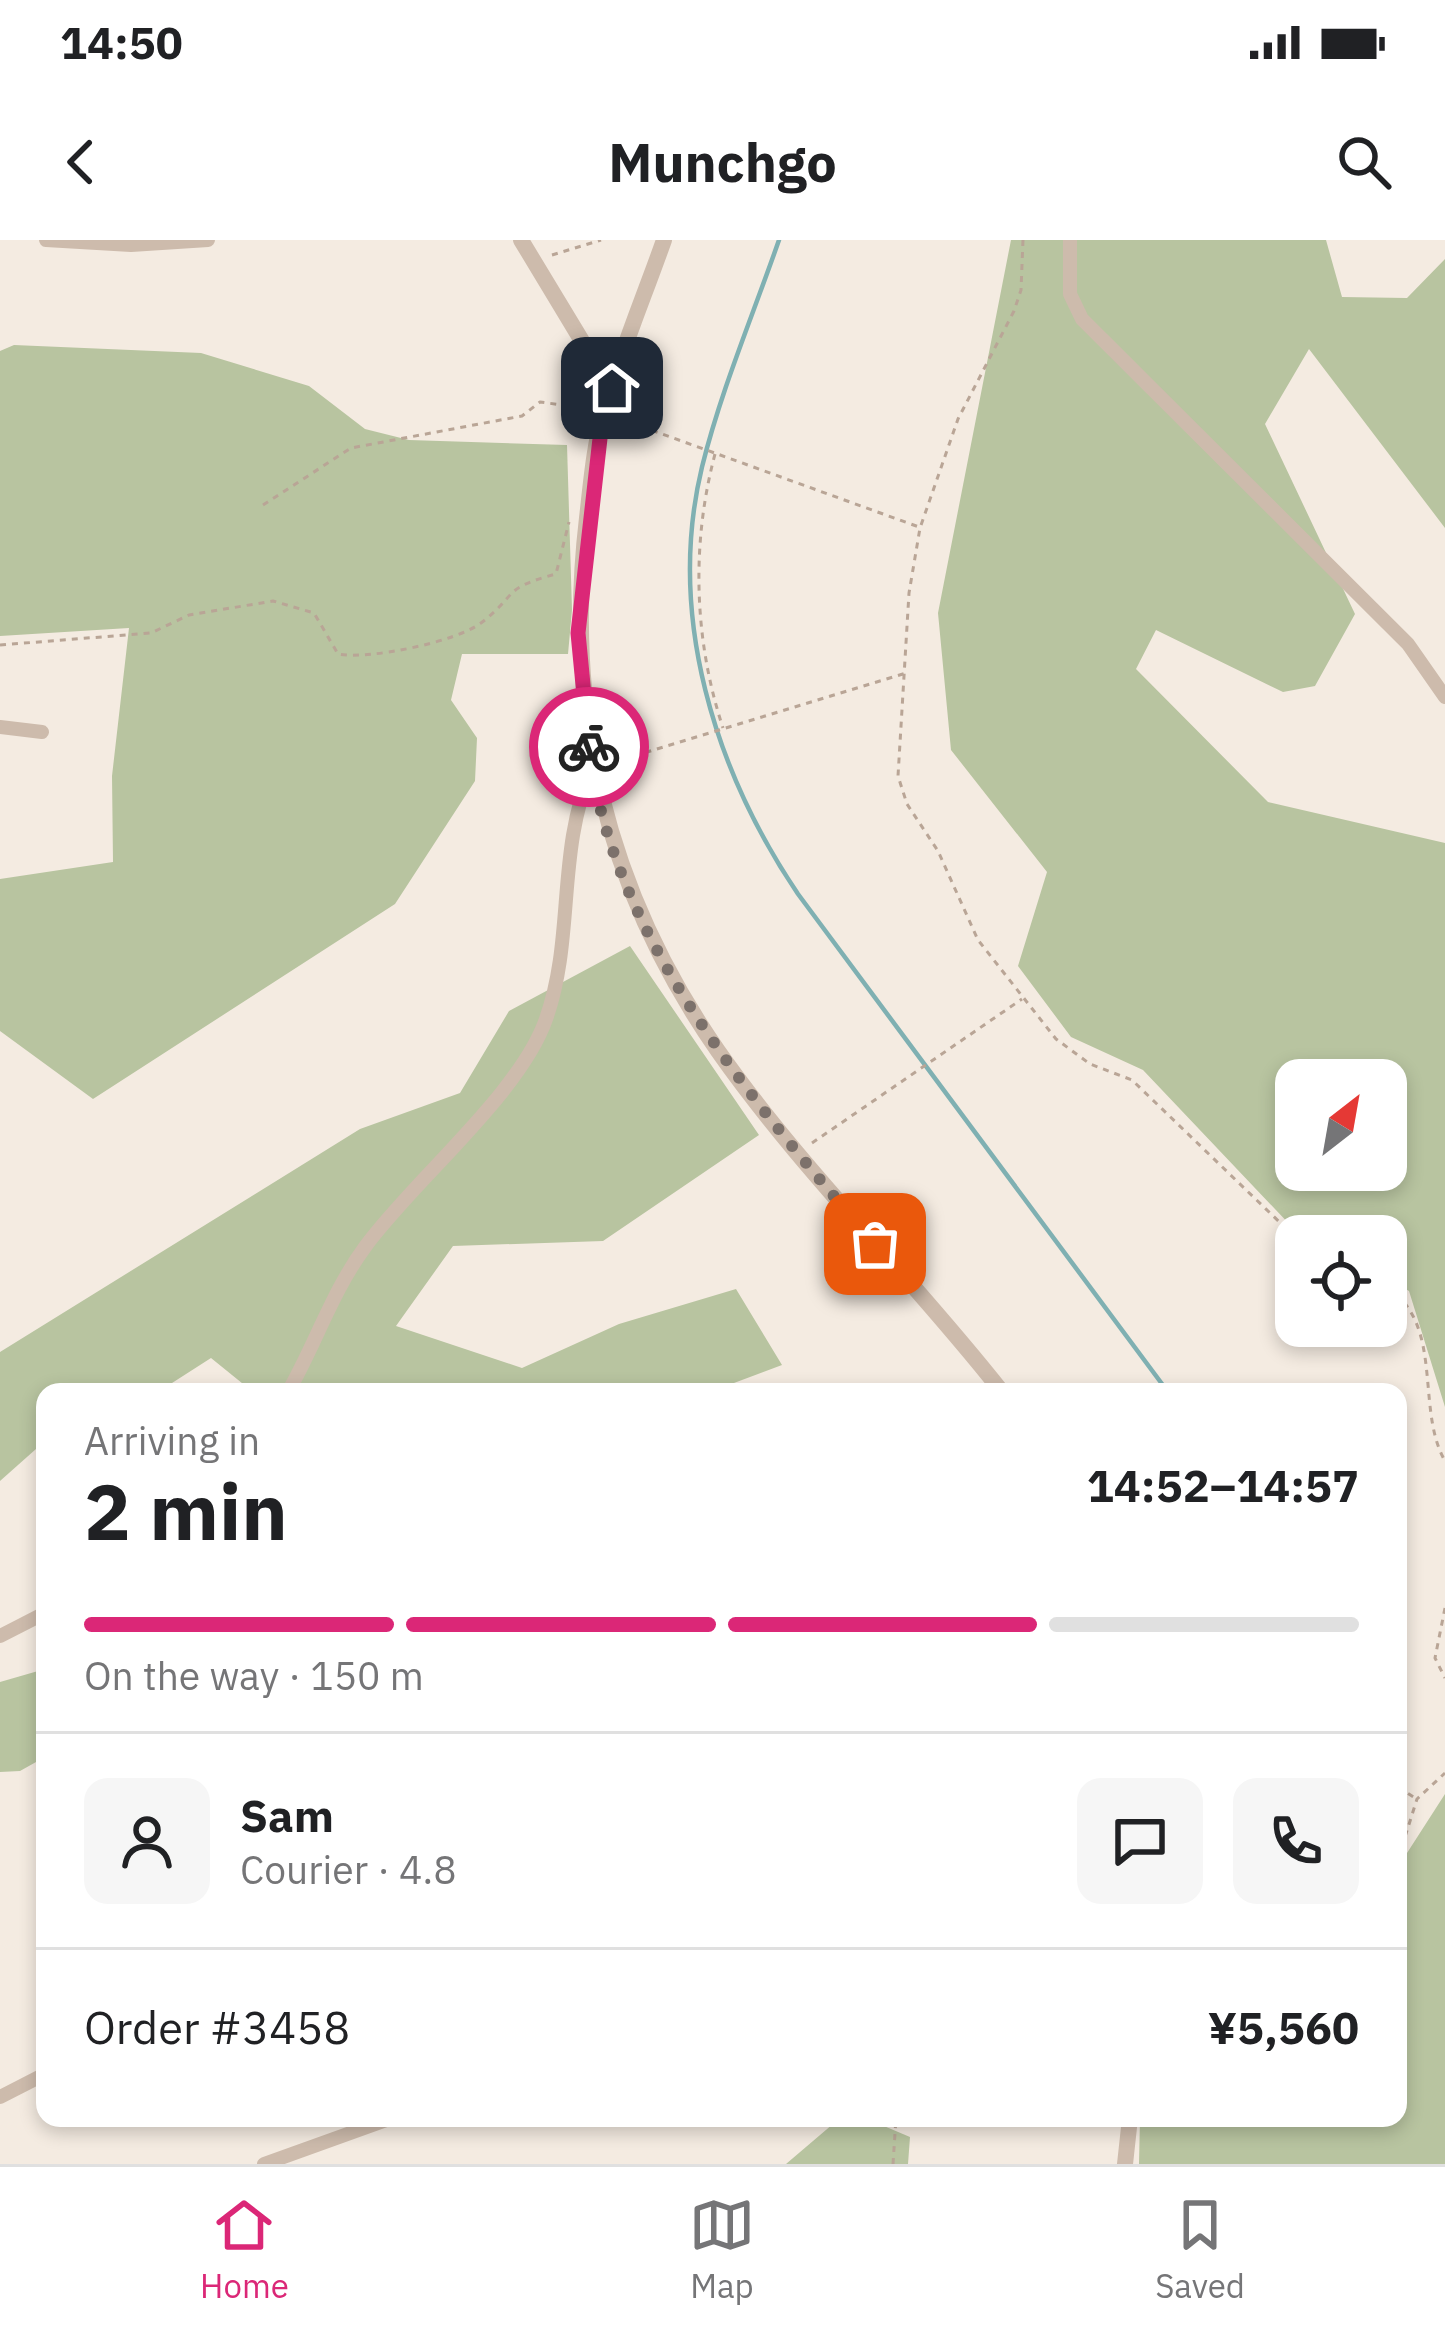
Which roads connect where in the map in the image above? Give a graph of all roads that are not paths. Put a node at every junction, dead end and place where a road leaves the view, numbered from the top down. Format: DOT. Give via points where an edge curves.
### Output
graph roads {
  1 [pos="46,240"];
  2 [pos="208,240"];
  3 [pos="521,240"];
  4 [pos="664,240"];
  5 [pos="1070,240"];
  6 [pos="620,364"];
  7 [pos="1445,697"];
  8 [pos="0,727"];
  9 [pos="42,731"];
  10 [pos="592,769"];
  11 [pos="293,1383"];
  12 [pos="994,1383"];
  13 [pos="36,1618"];
  14 [pos="0,1636"];
  15 [pos="36,2079"];
  16 [pos="0,2097"];
  17 [pos="367,2127"];
  18 [pos="1129,2127"];
  19 [pos="264,2164"];
  20 [pos="1125,2164"];
  1 -- 2 [label="street"];
  3 -- 6 [label="street" via="585,346"];
  4 -- 6 [label="street"];
  5 -- 7 [label="street" via="1070,294 1082,319 1408,644"];
  6 -- 10 [label="street" via="603,412 578,633"];
  8 -- 9 [label="street"];
  10 -- 11 [label="street" via="570,828 546,1020 438,1168 367,1244"];
  10 -- 12 [label="street" via="624,870 717,1049"];
  13 -- 14 [label="street"];
  15 -- 16 [label="street"];
  17 -- 19 [label="street"];
  18 -- 20 [label="street"];
}
